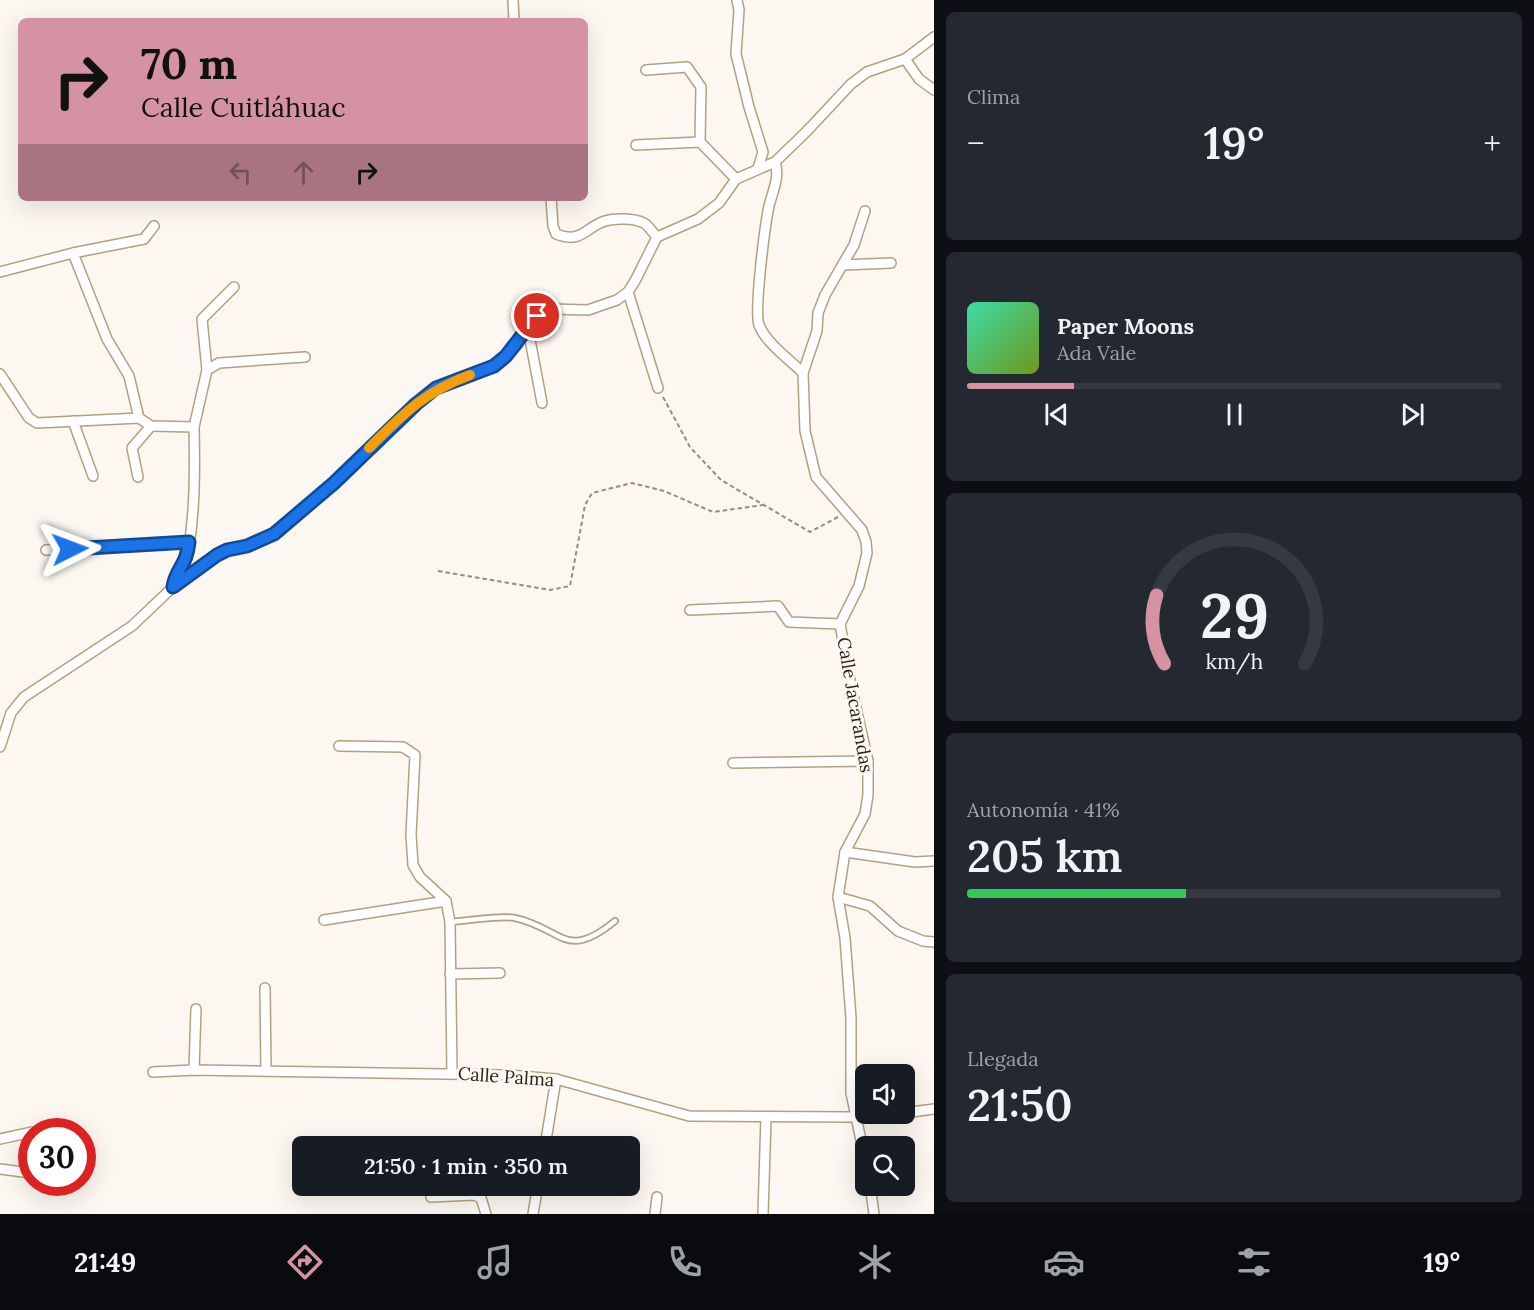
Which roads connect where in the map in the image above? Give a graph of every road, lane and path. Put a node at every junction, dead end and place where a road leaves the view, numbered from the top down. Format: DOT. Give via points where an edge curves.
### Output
graph roads {
  1 [pos="513,0"];
  2 [pos="736,0"];
  3 [pos="514,18"];
  4 [pos="934,37"];
  5 [pos="904,59"];
  6 [pos="646,70"];
  7 [pos="934,90"];
  8 [pos="700,142"];
  9 [pos="636,144"];
  10 [pos="775,162"];
  11 [pos="758,168"];
  12 [pos="735,179"];
  13 [pos="551,201"];
  14 [pos="865,211"];
  15 [pos="154,226"];
  16 [pos="657,237"];
  17 [pos="73,253"];
  18 [pos="891,263"];
  19 [pos="843,265"];
  20 [pos="0,272"];
  21 [pos="234,287"];
  22 [pos="628,292"];
  23 [pos="528,329"];
  24 [pos="305,357"];
  25 [pos="207,370"];
  26 [pos="802,373"];
  27 [pos="0,374"];
  28 [pos="658,388"];
  29 [pos="542,403"];
  30 [pos="139,418"];
  31 [pos="73,421"];
  32 [pos="151,426"];
  33 [pos="194,427"];
  34 [pos="93,476"];
  35 [pos="138,477"];
  36 [pos="763,505"];
  37 [pos="848,511"];
  38 [pos="189,542"];
  39 [pos="46,550"];
  40 [pos="438,571"];
  41 [pos="173,587"];
  42 [pos="690,610"];
  43 [pos="840,624"];
  44 [pos="339,746"];
  45 [pos="0,747"];
  46 [pos="868,761"];
  47 [pos="733,763"];
  48 [pos="845,852"];
  49 [pos="934,861"];
  50 [pos="838,897"];
  51 [pos="446,901"];
  52 [pos="324,920"];
  53 [pos="615,921"];
  54 [pos="450,922"];
  55 [pos="934,942"];
  56 [pos="500,973"];
  57 [pos="450,974"];
  58 [pos="265,988"];
  59 [pos="196,1009"];
  60 [pos="194,1070"];
  61 [pos="266,1071"];
  62 [pos="153,1072"];
  63 [pos="452,1073"];
  64 [pos="556,1079"];
  65 [pos="934,1109"];
  66 [pos="915,1111"];
  67 [pos="855,1117"];
  68 [pos="766,1118"];
  69 [pos="18,1135"];
  70 [pos="547,1136"];
  71 [pos="0,1139"];
  72 [pos="0,1169"];
  73 [pos="18,1171"];
  74 [pos="536,1196"];
  75 [pos="872,1196"];
  76 [pos="431,1197"];
  77 [pos="657,1197"];
  78 [pos="486,1214"];
  79 [pos="533,1214"];
  80 [pos="655,1214"];
  81 [pos="763,1214"];
  82 [pos="874,1214"];
  1 -- 3 [label="street"];
  2 -- 11 [label="street" via="736,54 763,152"];
  4 -- 5 [label="street"];
  5 -- 7 [label="street" via="919,79"];
  5 -- 10 [label="street" via="867,72 851,84"];
  6 -- 8 [label="street" via="687,68 701,87"];
  8 -- 9 [label="street"];
  8 -- 12 [label="street"];
  10 -- 11 [label="street"];
  10 -- 26 [label="street" via="778,176 769,207 759,325"];
  11 -- 12 [label="street"];
  12 -- 16 [label="street" via="719,203 698,219"];
  13 -- 16 [label="street" via="556,234 567,238 588,232 604,221 626,219 645,223"];
  14 -- 19 [label="street"];
  15 -- 17 [label="street" via="144,239"];
  16 -- 22 [label="street"];
  17 -- 20 [label="street"];
  17 -- 30 [label="street" via="106,339 129,376"];
  18 -- 19 [label="street"];
  19 -- 26 [label="street" via="818,313 817,331"];
  21 -- 25 [label="street" via="202,320"];
  22 -- 23 [label="street" via="588,310 551,309 531,321"];
  22 -- 28 [label="street"];
  23 -- 29 [label="street"];
  23 -- 41 [label="street" via="494,366 436,388 416,404 274,534 217,555"];
  24 -- 25 [label="street" via="219,363"];
  25 -- 33 [label="street"];
  26 -- 37 [label="street, Calle Jacarandas" via="811,463 820,482"];
  27 -- 31 [label="street" via="29,418 37,423"];
  28 -- 36 [label="path" via="690,447 721,480"];
  30 -- 31 [label="street"];
  30 -- 32 [label="street"];
  31 -- 34 [label="street"];
  32 -- 33 [label="street"];
  32 -- 35 [label="street" via="132,448"];
  33 -- 38 [label="street"];
  36 -- 37 [label="path" via="810,532"];
  36 -- 40 [label="path" via="713,513 632,483 592,493 585,504 570,586 550,590"];
  37 -- 43 [label="street, Calle Jacarandas" via="862,530 867,553 859,586"];
  38 -- 39 [label="street"];
  38 -- 41 [label="street" via="188,556"];
  41 -- 45 [label="street" via="132,626 24,697 11,713"];
  42 -- 43 [label="street" via="778,606 789,622"];
  43 -- 46 [label="street, Calle Jacarandas"];
  44 -- 51 [label="street" via="403,747 415,755 412,865"];
  46 -- 47 [label="street"];
  46 -- 48 [label="street, Calle Jacarandas" via="865,814"];
  48 -- 49 [label="street"];
  48 -- 50 [label="street, Calle Jacarandas"];
  50 -- 55 [label="street" via="870,906 898,931"];
  50 -- 67 [label="street, Calle Jacarandas" via="845,938"];
  51 -- 52 [label="street"];
  51 -- 54 [label="street"];
  53 -- 54 [label="lane" via="598,936 581,942 568,941 514,918"];
  54 -- 57 [label="street"];
  56 -- 57 [label="street"];
  57 -- 63 [label="street"];
  58 -- 61 [label="street"];
  59 -- 60 [label="street"];
  60 -- 61 [label="street, Calle Palma"];
  60 -- 62 [label="street, Calle Palma"];
  61 -- 63 [label="street, Calle Palma"];
  63 -- 64 [label="street, Calle Palma"];
  64 -- 68 [label="street, Calle Palma" via="690,1116"];
  64 -- 70 [label="street"];
  65 -- 66 [label="street, Calle Palma"];
  67 -- 68 [label="street, Calle Palma"];
  68 -- 81 [label="street"];
  69 -- 71 [label="street"];
  72 -- 73 [label="street"];
  74 -- 79 [label="street"];
  75 -- 82 [label="street"];
  76 -- 78 [label="street" via="474,1195 481,1198"];
  77 -- 80 [label="street"];
}
